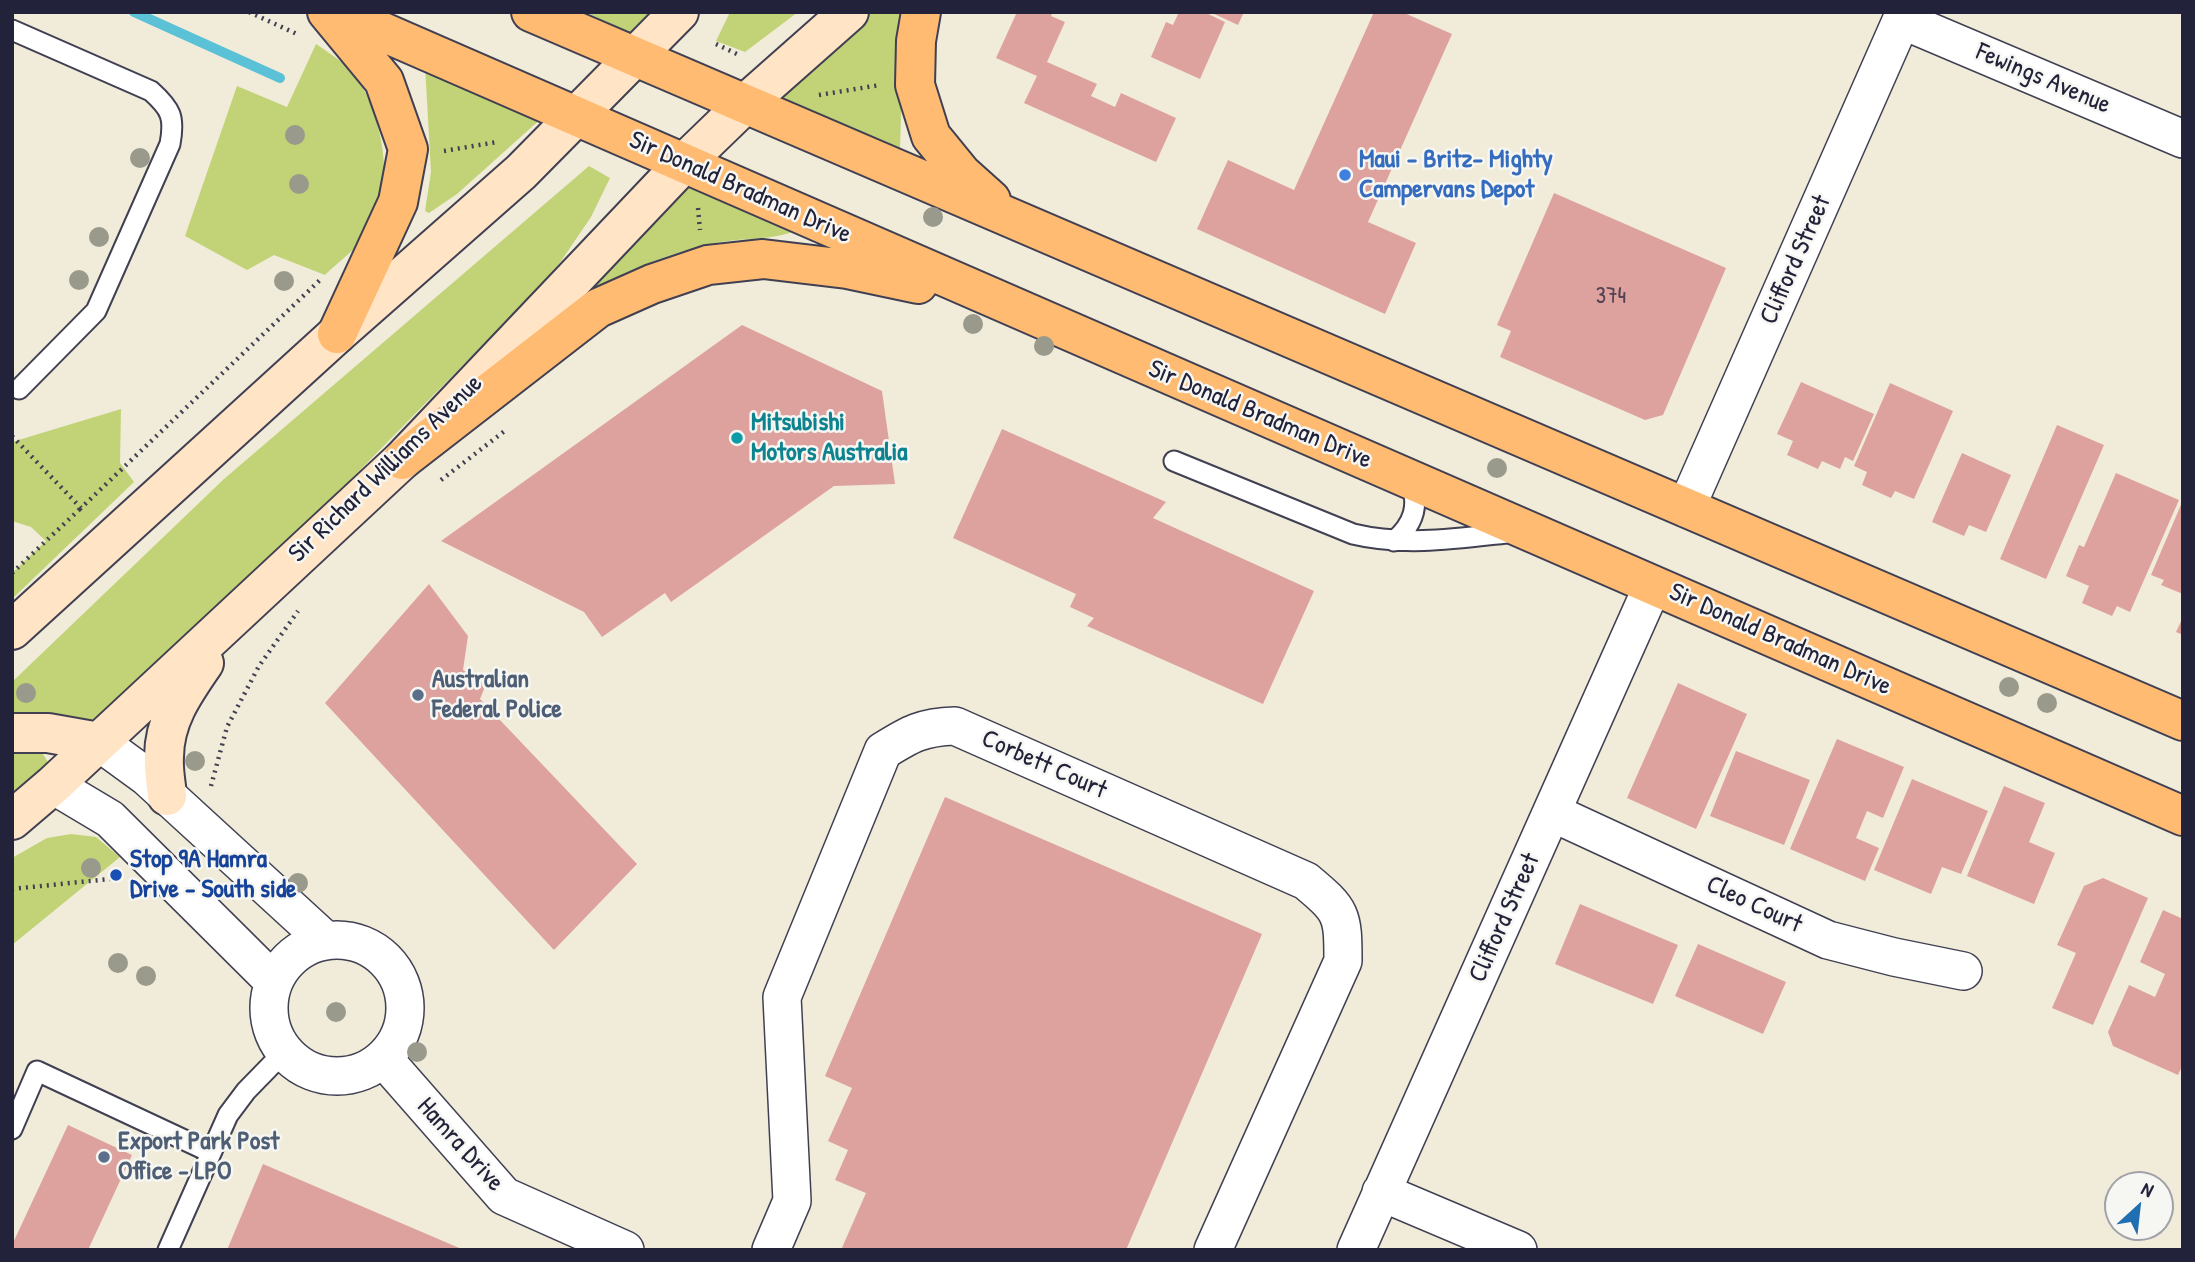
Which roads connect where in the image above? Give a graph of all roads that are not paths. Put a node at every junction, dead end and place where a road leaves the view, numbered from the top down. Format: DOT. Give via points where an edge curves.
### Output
graph roads {
  1 [pos="337,12"];
  2 [pos="531,12"];
  3 [pos="679,12"];
  4 [pos="849,12"];
  5 [pos="921,12"];
  6 [pos="1904,16"];
  7 [pos="318,26"];
  8 [pos="12,30"];
  9 [pos="636,56"];
  10 [pos="745,104"];
  11 [pos="576,116"];
  12 [pos="2183,139"];
  13 [pos="690,180"];
  14 [pos="1011,218"];
  15 [pos="1035,317"];
  16 [pos="337,334"];
  17 [pos="14,389"];
  18 [pos="402,460"];
  19 [pos="1174,461"];
  20 [pos="1410,481"];
  21 [pos="1686,508"];
  22 [pos="1529,531"];
  23 [pos="1394,541"];
  24 [pos="1653,585"];
  25 [pos="239,612"];
  26 [pos="12,630"];
  27 [pos="2183,722"];
  28 [pos="12,733"];
  29 [pos="99,742"];
  30 [pos="52,785"];
  31 [pos="167,796"];
  32 [pos="1553,813"];
  33 [pos="2183,816"];
  34 [pos="12,820"];
  35 [pos="326,941"];
  36 [pos="1964,971"];
  37 [pos="274,982"];
  38 [pos="285,1051"];
  39 [pos="383,1058"];
  40 [pos="12,1129"];
  41 [pos="210,1152"];
  42 [pos="1381,1192"];
  43 [pos="168,1250"];
  44 [pos="625,1250"];
  45 [pos="771,1250"];
  46 [pos="1213,1250"];
  47 [pos="1356,1250"];
  48 [pos="1517,1250"];
  1 -- 11 [label="main road, Sir Donald Bradman Drive"];
  2 -- 9 [label="main road"];
  3 -- 9 [label="main road"];
  4 -- 10 [label="main road, Sir Richard Williams Avenue"];
  5 -- 14 [label="main road" via="915,85 931,136 962,174"];
  6 -- 12 [label="street, Fewings Avenue"];
  6 -- 21 [label="street, Clifford Street"];
  7 -- 16 [label="main road" via="384,81 408,149 398,202"];
  8 -- 17 [label="lane" via="151,91 165,104 174,124 170,144 96,312"];
  9 -- 10 [label="main road"];
  9 -- 11 [label="main road"];
  10 -- 13 [label="main road, Sir Richard Williams Avenue"];
  10 -- 14 [label="main road"];
  11 -- 13 [label="main road, Sir Donald Bradman Drive"];
  11 -- 16 [label="main road" via="522,172"];
  13 -- 15 [label="main road, Sir Donald Bradman Drive"];
  13 -- 18 [label="main road, Sir Richard Williams Avenue"];
  14 -- 21 [label="main road"];
  15 -- 18 [label="main road" via="847,270 763,260 708,265 598,308"];
  15 -- 20 [label="main road, Sir Donald Bradman Drive"];
  16 -- 26 [label="main road"];
  18 -- 25 [label="main road, Sir Richard Williams Avenue"];
  19 -- 23 [label="lane" via="1353,534"];
  20 -- 22 [label="main road, Sir Donald Bradman Drive"];
  20 -- 23 [label="lane" via="1416,508 1404,533"];
  21 -- 27 [label="main road"];
  22 -- 23 [label="lane"];
  22 -- 24 [label="main road, Sir Donald Bradman Drive"];
  24 -- 32 [label="street, Clifford Street"];
  24 -- 33 [label="main road, Sir Donald Bradman Drive"];
  25 -- 29 [label="main road, Sir Richard Williams Avenue"];
  25 -- 31 [label="main road" via="177,702 164,757"];
  28 -- 29 [label="main road" via="48,733"];
  29 -- 30 [label="main road, Sir Richard Williams Avenue"];
  29 -- 31 [label="street"];
  30 -- 34 [label="main road, Sir Richard Williams Avenue"];
  30 -- 37 [label="street" via="110,819"];
  31 -- 35 [label="street"];
  32 -- 36 [label="street, Cleo Court" via="1828,940"];
  32 -- 42 [label="street, Clifford Street"];
  35 -- 37 [label="street" via="304,948 286,962"];
  35 -- 39 [label="street" via="348,940 369,947 387,960 399,978 405,999 404,1021 397,1042"];
  37 -- 38 [label="street" via="270,1018"];
  38 -- 39 [label="street" via="302,1065 343,1076 365,1070"];
  38 -- 41 [label="lane" via="228,1115"];
  39 -- 44 [label="street, Hamra Drive" via="504,1196"];
  40 -- 41 [label="lane" via="37,1071"];
  41 -- 43 [label="lane"];
  42 -- 47 [label="street, Clifford Street"];
  42 -- 48 [label="street"];
  45 -- 46 [label="street, Corbett Court" via="792,1201 782,997 883,751 930,727 955,726 1306,881 1333,904 1343,927 1343,961"];
}
